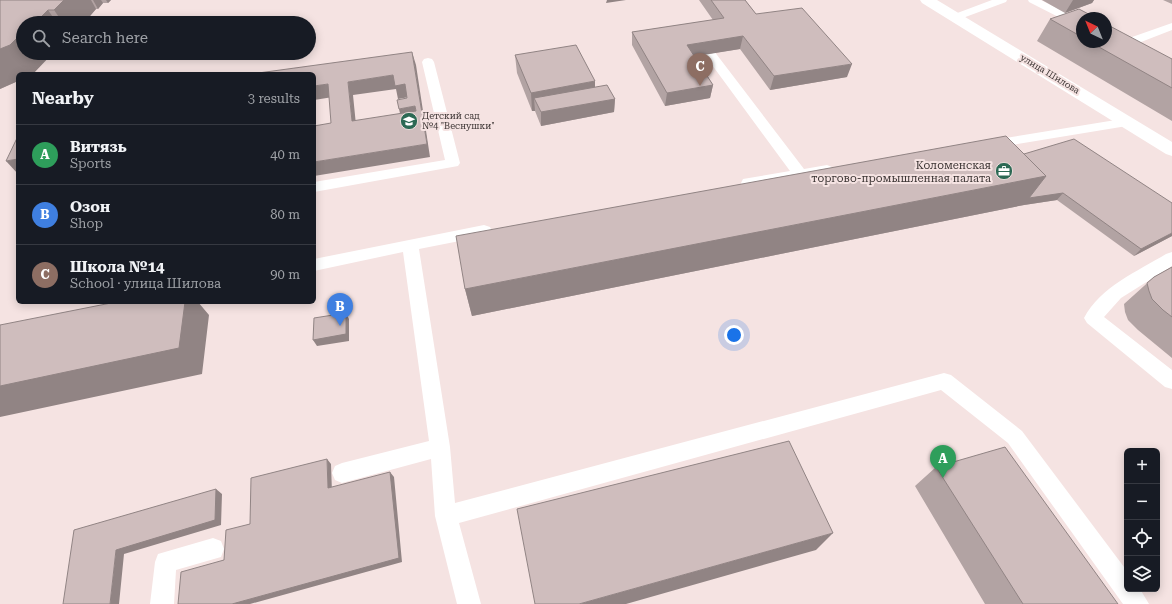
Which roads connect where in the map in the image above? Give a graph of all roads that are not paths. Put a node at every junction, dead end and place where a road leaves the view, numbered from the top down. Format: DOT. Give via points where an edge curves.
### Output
graph roads {
  1 [pos="927,0"];
  2 [pos="1002,0"];
  3 [pos="1033,0"];
  4 [pos="956,17"];
  5 [pos="1076,23"];
  6 [pos="1172,26"];
  7 [pos="1112,42"];
  8 [pos="1119,46"];
  9 [pos="1132,53"];
  10 [pos="710,54"];
  11 [pos="428,62"];
  12 [pos="1128,122"];
  13 [pos="973,147"];
  14 [pos="1172,150"];
  15 [pos="840,168"];
  16 [pos="800,174"];
  17 [pos="732,186"];
  18 [pos="316,187"];
  19 [pos="494,229"];
  20 [pos="410,245"];
  21 [pos="1172,258"];
  22 [pos="316,265"];
  23 [pos="1172,381"];
  24 [pos="440,447"];
  25 [pos="342,473"];
  26 [pos="446,516"];
  27 [pos="213,549"];
  28 [pos="162,604"];
  29 [pos="469,604"];
  30 [pos="1137,604"];
  1 -- 4 [label="street, улица Шилова"];
  2 -- 4 [label="lane"];
  3 -- 5 [label="lane"];
  4 -- 12 [label="street, улица Шилова"];
  6 -- 8 [label="lane"];
  7 -- 8 [label="lane"];
  8 -- 9 [label="lane"];
  10 -- 16 [label="lane"];
  11 -- 18 [label="lane" via="453,163"];
  12 -- 13 [label="lane"];
  12 -- 14 [label="street, улица Шилова"];
  15 -- 16 [label="lane"];
  16 -- 17 [label="lane"];
  19 -- 20 [label="lane"];
  20 -- 22 [label="lane"];
  20 -- 24 [label="lane"];
  21 -- 23 [label="lane" via="1115,293 1093,318"];
  24 -- 25 [label="lane"];
  24 -- 26 [label="lane"];
  26 -- 29 [label="lane"];
  26 -- 30 [label="lane" via="944,381 1015,437"];
  27 -- 28 [label="lane" via="166,562"];
}
